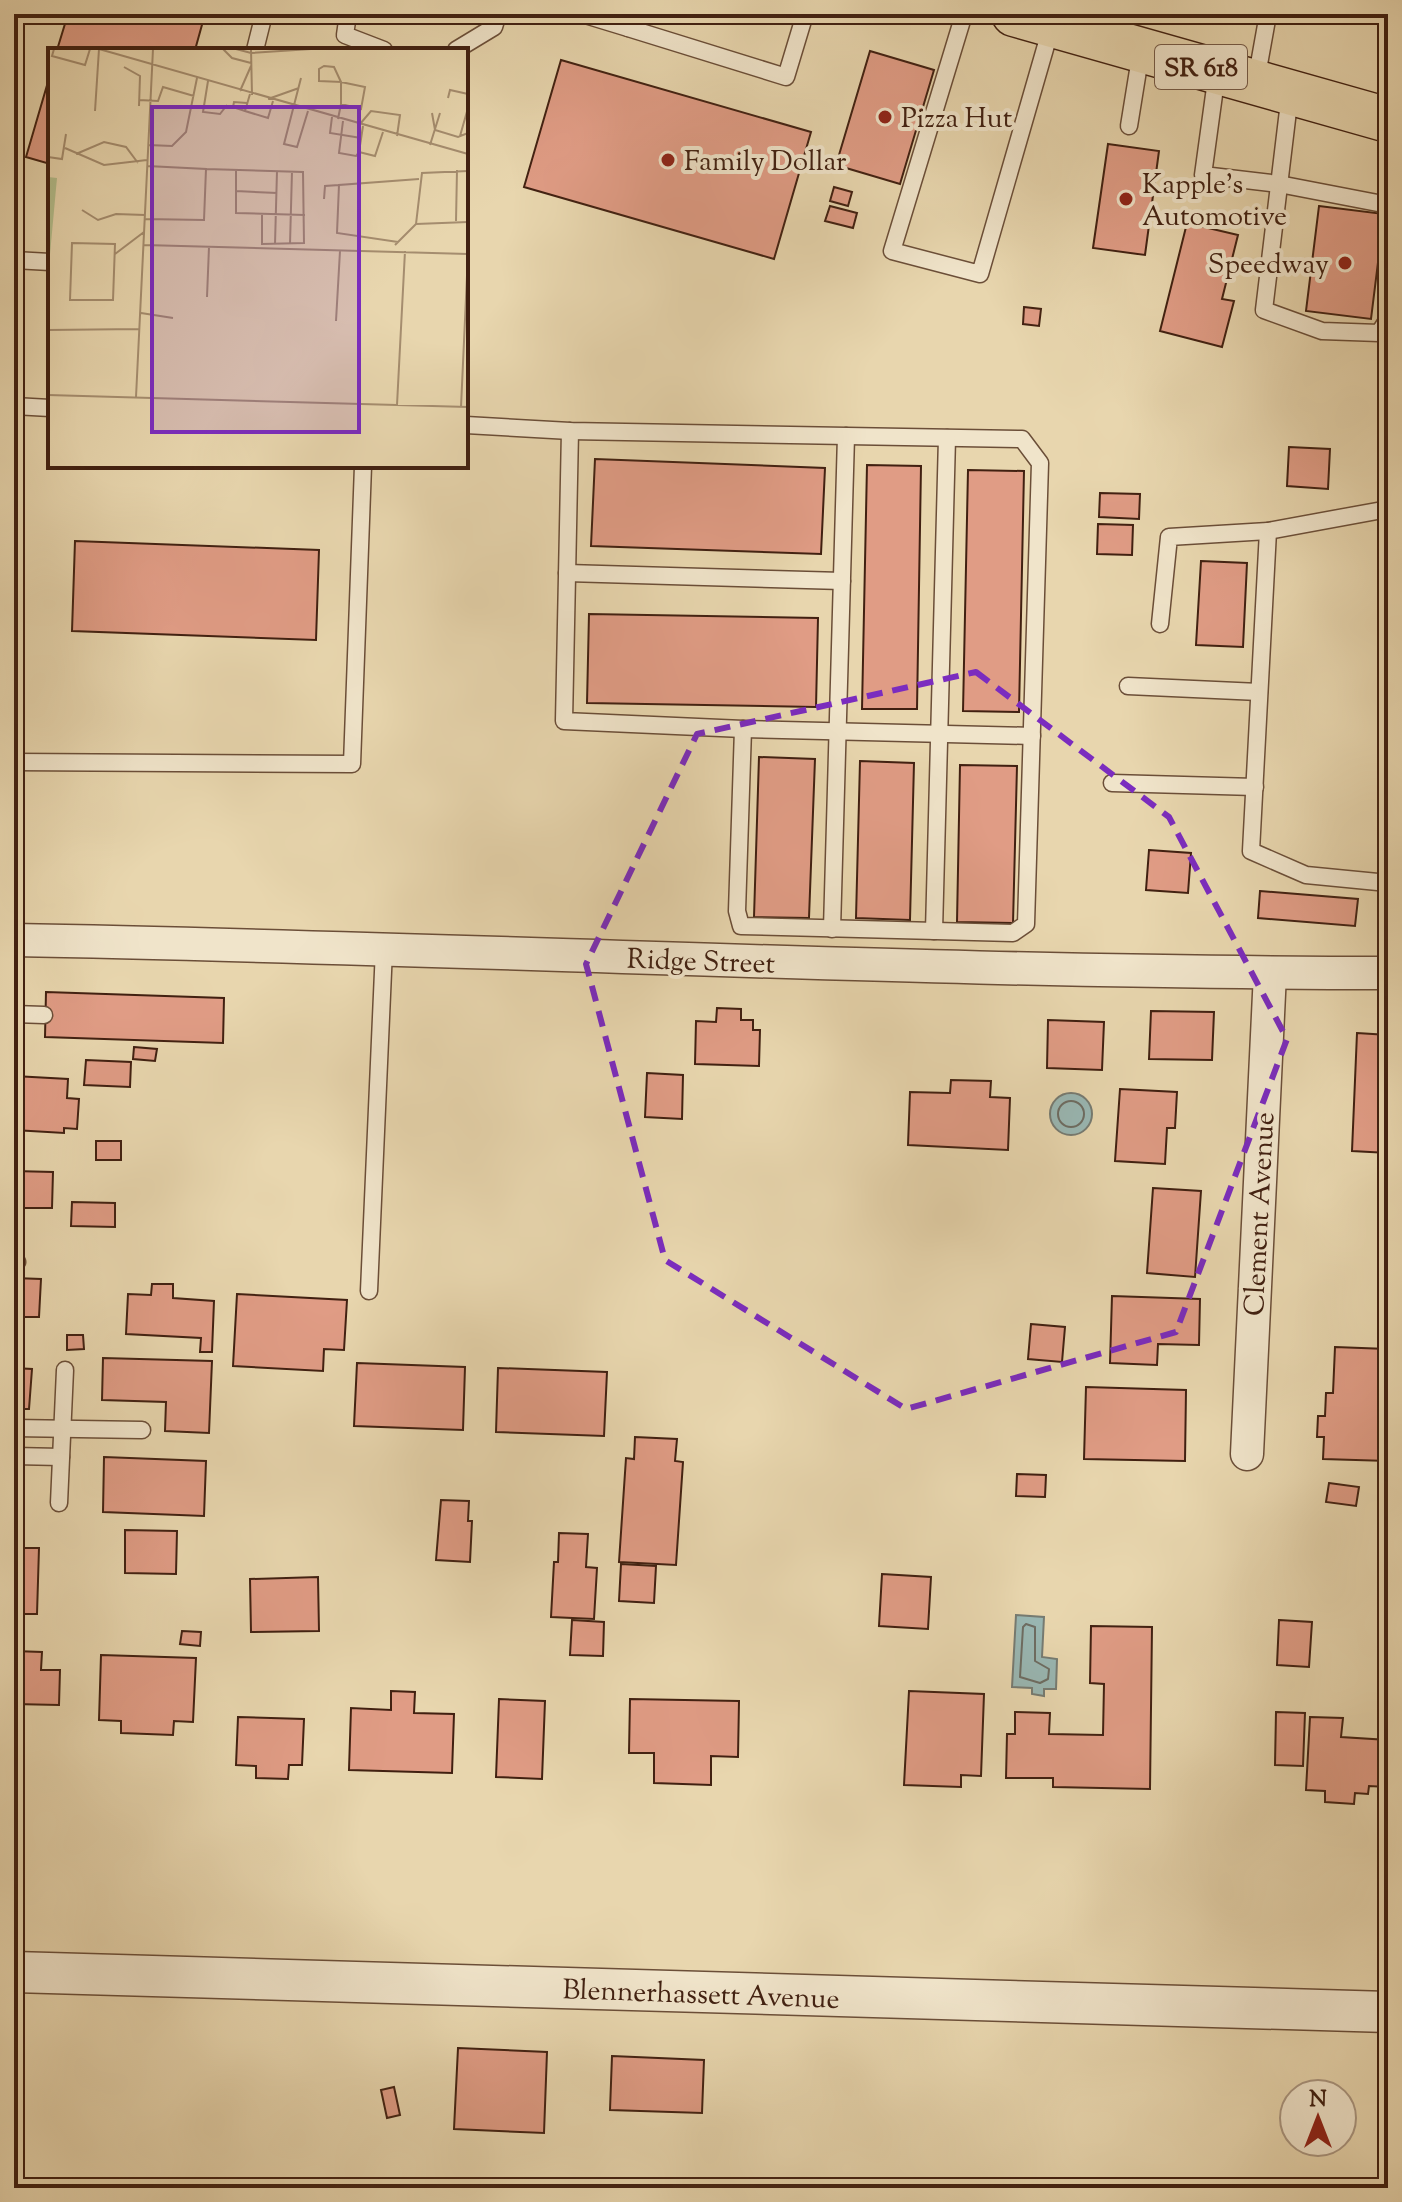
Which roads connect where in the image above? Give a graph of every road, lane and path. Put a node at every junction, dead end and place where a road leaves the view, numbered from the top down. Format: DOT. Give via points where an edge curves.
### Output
graph roads {
  1 [pos="264,14"];
  2 [pos="348,14"];
  3 [pos="498,14"];
  4 [pos="582,14"];
  5 [pos="805,14"];
  6 [pos="964,14"];
  7 [pos="1268,14"];
  8 [pos="1033,20"];
  9 [pos="630,21"];
  10 [pos="256,48"];
  11 [pos="379,48"];
  12 [pos="459,48"];
  13 [pos="1141,50"];
  14 [pos="1254,82"];
  15 [pos="1388,120"];
  16 [pos="1129,126"];
  17 [pos="1279,184"];
  18 [pos="1388,205"];
  19 [pos="14,260"];
  20 [pos="48,262"];
  21 [pos="1388,319"];
  22 [pos="14,406"];
  23 [pos="48,408"];
  24 [pos="468,425"];
  25 [pos="570,431"];
  26 [pos="846,436"];
  27 [pos="947,438"];
  28 [pos="363,468"];
  29 [pos="1388,509"];
  30 [pos="1268,531"];
  31 [pos="567,573"];
  32 [pos="842,581"];
  33 [pos="1160,624"];
  34 [pos="1128,686"];
  35 [pos="1259,692"];
  36 [pos="743,729"];
  37 [pos="838,731"];
  38 [pos="939,734"];
  39 [pos="1032,736"];
  40 [pos="14,762"];
  41 [pos="1112,783"];
  42 [pos="1255,787"];
  43 [pos="1388,883"];
  44 [pos="832,929"];
  45 [pos="934,931"];
  46 [pos="14,940"];
  47 [pos="384,949"];
  48 [pos="1270,973"];
  49 [pos="1388,973"];
  50 [pos="14,1014"];
  51 [pos="44,1015"];
  52 [pos="369,1291"];
  53 [pos="65,1370"];
  54 [pos="14,1428"];
  55 [pos="62,1430"];
  56 [pos="142,1430"];
  57 [pos="1247,1454"];
  58 [pos="14,1456"];
  59 [pos="61,1457"];
  60 [pos="59,1503"];
  61 [pos="14,1972"];
  62 [pos="1388,2012"];
  1 -- 10 [label="lane"];
  2 -- 11 [label="lane" via="345,35"];
  3 -- 12 [label="lane" via="494,27"];
  4 -- 9 [label="lane"];
  5 -- 9 [label="lane" via="786,77"];
  6 -- 8 [label="lane" via="892,251 980,274"];
  7 -- 14 [label="lane"];
  8 -- 13 [label="main road, SR 618"];
  13 -- 14 [label="main road, SR 618"];
  13 -- 16 [label="lane"];
  14 -- 15 [label="main road, SR 618"];
  14 -- 17 [label="lane"];
  14 -- 17 [label="lane" via="1203,175"];
  17 -- 18 [label="lane"];
  17 -- 21 [label="lane" via="1264,310 1322,331 1379,333"];
  19 -- 20 [label="lane"];
  22 -- 23 [label="lane"];
  24 -- 25 [label="lane"];
  25 -- 26 [label="lane"];
  25 -- 31 [label="lane"];
  26 -- 27 [label="lane"];
  26 -- 32 [label="lane"];
  27 -- 38 [label="lane"];
  27 -- 39 [label="lane" via="1022,439 1040,463"];
  28 -- 40 [label="lane" via="352,764"];
  29 -- 30 [label="lane"];
  30 -- 33 [label="lane" via="1169,537"];
  30 -- 35 [label="lane"];
  31 -- 32 [label="lane"];
  31 -- 36 [label="lane" via="564,721"];
  32 -- 37 [label="lane"];
  34 -- 35 [label="lane"];
  35 -- 42 [label="lane"];
  36 -- 37 [label="lane"];
  36 -- 44 [label="lane" via="737,911 741,926"];
  37 -- 38 [label="lane"];
  37 -- 44 [label="lane"];
  38 -- 39 [label="lane"];
  38 -- 45 [label="lane"];
  39 -- 45 [label="lane" via="1026,924 1013,933"];
  41 -- 42 [label="lane"];
  42 -- 43 [label="lane" via="1251,851 1306,875"];
  44 -- 45 [label="lane"];
  46 -- 47 [label="street, Ridge Street"];
  47 -- 48 [label="street, Ridge Street"];
  47 -- 52 [label="lane"];
  48 -- 49 [label="street, Ridge Street"];
  48 -- 57 [label="street, Clement Avenue"];
  50 -- 51 [label="lane"];
  53 -- 55 [label="lane"];
  54 -- 55 [label="lane"];
  55 -- 56 [label="lane"];
  55 -- 59 [label="lane"];
  58 -- 59 [label="lane"];
  59 -- 60 [label="lane"];
  61 -- 62 [label="street, Blennerhassett Avenue"];
}
